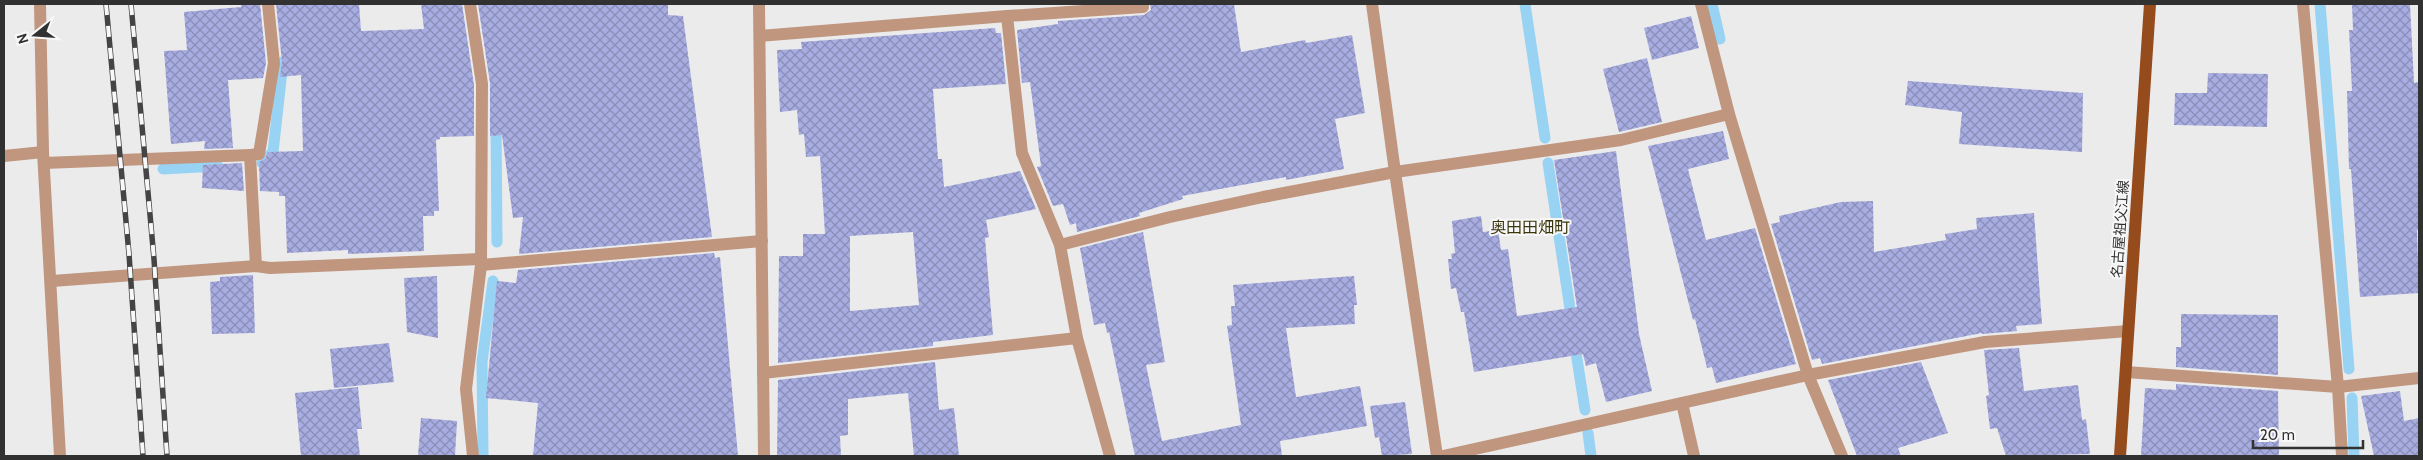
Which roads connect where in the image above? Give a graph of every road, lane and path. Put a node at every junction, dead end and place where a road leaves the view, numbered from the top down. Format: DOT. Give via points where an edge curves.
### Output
graph roads {
  1 [pos="40,4"];
  2 [pos="268,4"];
  3 [pos="470,4"];
  4 [pos="759,4"];
  5 [pos="1142,4"];
  6 [pos="1372,4"];
  7 [pos="1701,4"];
  8 [pos="2150,4"];
  9 [pos="2303,4"];
  10 [pos="1007,16"];
  11 [pos="760,36"];
  12 [pos="1729,114"];
  13 [pos="250,155"];
  14 [pos="4,156"];
  15 [pos="44,157"];
  16 [pos="1394,172"];
  17 [pos="762,241"];
  18 [pos="1060,245"];
  19 [pos="480,262"];
  20 [pos="256,266"];
  21 [pos="52,281"];
  22 [pos="2128,331"];
  23 [pos="1077,338"];
  24 [pos="2126,372"];
  25 [pos="763,373"];
  26 [pos="1808,375"];
  27 [pos="2419,378"];
  28 [pos="2338,387"];
  29 [pos="1682,403"];
  30 [pos="60,456"];
  31 [pos="473,456"];
  32 [pos="764,456"];
  33 [pos="1110,456"];
  34 [pos="1437,456"];
  35 [pos="1443,456"];
  36 [pos="1694,456"];
  37 [pos="1842,456"];
  38 [pos="2120,456"];
  39 [pos="2342,456"];
  1 -- 15 [label="street"];
  2 -- 13 [label="street" via="274,63 259,154"];
  3 -- 19 [label="street" via="482,84"];
  4 -- 11 [label="street"];
  5 -- 10 [label="street" via="1142,7"];
  6 -- 16 [label="street"];
  7 -- 12 [label="street"];
  8 -- 22 [label="main road, 名古屋祖父江線"];
  9 -- 28 [label="street"];
  10 -- 11 [label="street"];
  10 -- 18 [label="street" via="1022,153"];
  11 -- 17 [label="street"];
  12 -- 16 [label="street" via="1621,140"];
  12 -- 26 [label="street"];
  13 -- 15 [label="street"];
  13 -- 20 [label="street"];
  14 -- 15 [label="street"];
  15 -- 21 [label="street"];
  16 -- 18 [label="street" via="1170,217"];
  16 -- 34 [label="street"];
  17 -- 19 [label="street"];
  17 -- 25 [label="street"];
  18 -- 23 [label="street"];
  19 -- 20 [label="street"];
  19 -- 31 [label="street" via="466,389"];
  20 -- 21 [label="street"];
  21 -- 30 [label="street"];
  22 -- 24 [label="main road, 名古屋祖父江線"];
  22 -- 26 [label="street" via="1985,342"];
  23 -- 25 [label="street"];
  23 -- 33 [label="street"];
  24 -- 28 [label="street"];
  24 -- 38 [label="main road, 名古屋祖父江線"];
  25 -- 32 [label="street"];
  26 -- 29 [label="street"];
  26 -- 37 [label="street"];
  27 -- 28 [label="street"];
  28 -- 39 [label="street"];
  29 -- 35 [label="street"];
  29 -- 36 [label="street"];
}
